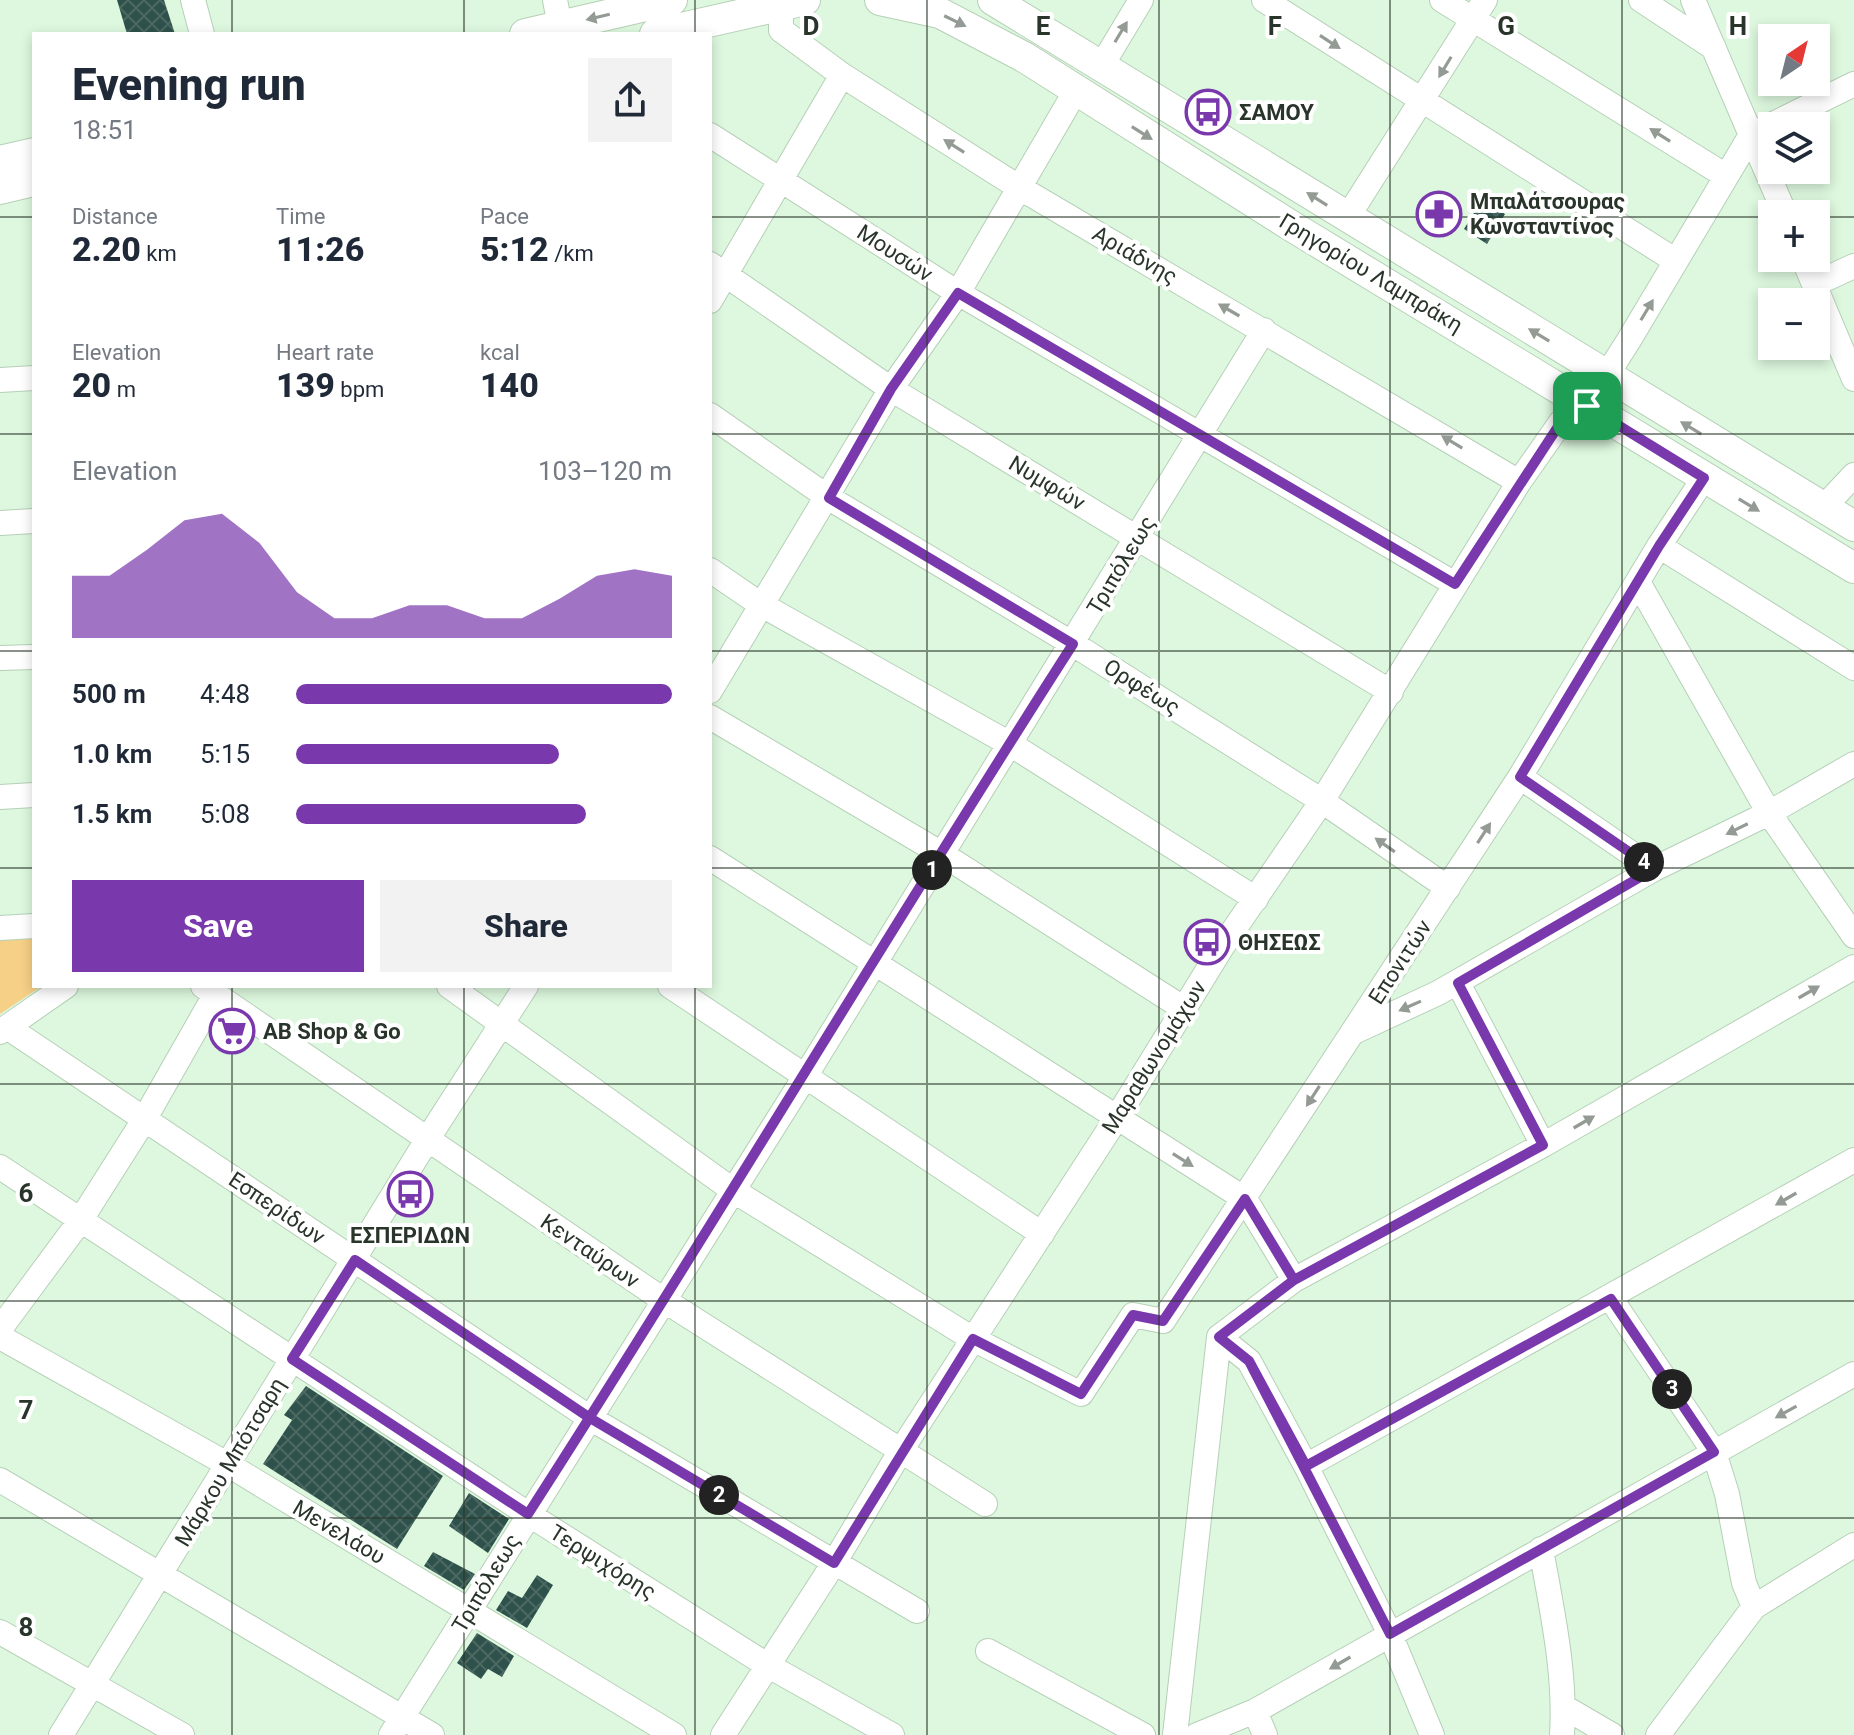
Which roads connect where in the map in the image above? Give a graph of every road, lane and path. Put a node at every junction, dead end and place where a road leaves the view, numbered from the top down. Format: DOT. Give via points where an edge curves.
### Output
graph roads {
  1 [pos="193,0"];
  2 [pos="672,0"];
  3 [pos="880,0"];
  4 [pos="993,0"];
  5 [pos="1141,0"];
  6 [pos="1264,0"];
  7 [pos="1442,0"];
  8 [pos="1641,0"];
  9 [pos="1693,0"];
  10 [pos="793,2"];
  11 [pos="1479,10"];
  12 [pos="558,13"];
  13 [pos="201,32"];
  14 [pos="528,32"];
  15 [pos="664,32"];
  16 [pos="1714,48"];
  17 [pos="1102,65"];
  18 [pos="842,75"];
  19 [pos="1854,84"];
  20 [pos="1075,92"];
  21 [pos="1423,102"];
  22 [pos="1751,135"];
  23 [pos="712,136"];
  24 [pos="32,153"];
  25 [pos="0,161"];
  26 [pos="1726,176"];
  27 [pos="780,179"];
  28 [pos="32,181"];
  29 [pos="1020,188"];
  30 [pos="0,189"];
  31 [pos="1779,200"];
  32 [pos="1347,218"];
  33 [pos="1676,261"];
  34 [pos="1854,266"];
  35 [pos="719,270"];
  36 [pos="1809,272"];
  37 [pos="1815,284"];
  38 [pos="958,293"];
  39 [pos="712,294"];
  40 [pos="1264,330"];
  41 [pos="32,378"];
  42 [pos="1854,379"];
  43 [pos="0,380"];
  44 [pos="891,389"];
  45 [pos="1596,391"];
  46 [pos="712,416"];
  47 [pos="1201,435"];
  48 [pos="1854,475"];
  49 [pos="1704,478"];
  50 [pos="1519,482"];
  51 [pos="829,498"];
  52 [pos="1823,508"];
  53 [pos="32,521"];
  54 [pos="0,523"];
  55 [pos="1854,526"];
  56 [pos="1138,537"];
  57 [pos="1659,546"];
  58 [pos="1854,568"];
  59 [pos="712,571"];
  60 [pos="1638,582"];
  61 [pos="1455,584"];
  62 [pos="760,604"];
  63 [pos="1073,644"];
  64 [pos="32,657"];
  65 [pos="0,658"];
  66 [pos="1854,668"];
  67 [pos="712,688"];
  68 [pos="1391,692"];
  69 [pos="712,718"];
  70 [pos="1010,744"];
  71 [pos="1854,764"];
  72 [pos="1520,777"];
  73 [pos="32,795"];
  74 [pos="0,797"];
  75 [pos="1322,801"];
  76 [pos="1769,813"];
  77 [pos="942,854"];
  78 [pos="712,859"];
  79 [pos="1654,869"];
  80 [pos="1448,888"];
  81 [pos="1256,899"];
  82 [pos="32,926"];
  83 [pos="0,928"];
  84 [pos="1854,936"];
  85 [pos="875,963"];
  86 [pos="1854,967"];
  87 [pos="1458,983"];
  88 [pos="63,988"];
  89 [pos="452,988"];
  90 [pos="525,988"];
  91 [pos="673,988"];
  92 [pos="209,990"];
  93 [pos="1183,1008"];
  94 [pos="500,1025"];
  95 [pos="4,1029"];
  96 [pos="1356,1031"];
  97 [pos="806,1075"];
  98 [pos="1116,1119"];
  99 [pos="144,1120"];
  100 [pos="427,1140"];
  101 [pos="1543,1145"];
  102 [pos="1854,1160"];
  103 [pos="0,1167"];
  104 [pos="734,1191"];
  105 [pos="1245,1199"];
  106 [pos="80,1221"];
  107 [pos="1042,1234"];
  108 [pos="355,1260"];
  109 [pos="1294,1280"];
  110 [pos="662,1299"];
  111 [pos="1611,1299"];
  112 [pos="0,1329"];
  113 [pos="0,1337"];
  114 [pos="1219,1337"];
  115 [pos="973,1339"];
  116 [pos="292,1359"];
  117 [pos="1852,1382"];
  118 [pos="590,1418"];
  119 [pos="900,1452"];
  120 [pos="1714,1452"];
  121 [pos="227,1464"];
  122 [pos="1306,1466"];
  123 [pos="0,1480"];
  124 [pos="985,1504"];
  125 [pos="528,1514"];
  126 [pos="1854,1545"];
  127 [pos="1541,1549"];
  128 [pos="834,1563"];
  129 [pos="160,1577"];
  130 [pos="1754,1607"];
  131 [pos="470,1611"];
  132 [pos="917,1611"];
  133 [pos="0,1632"];
  134 [pos="1390,1634"];
  135 [pos="988,1651"];
  136 [pos="767,1665"];
  137 [pos="92,1686"];
  138 [pos="1564,1707"];
  139 [pos="1255,1711"];
  140 [pos="396,1726"];
  141 [pos="61,1735"];
  142 [pos="182,1735"];
  143 [pos="432,1735"];
  144 [pos="674,1735"];
  145 [pos="723,1735"];
  146 [pos="892,1735"];
  147 [pos="1143,1735"];
  148 [pos="1175,1735"];
  149 [pos="1197,1735"];
  150 [pos="1265,1735"];
  151 [pos="1432,1735"];
  152 [pos="1562,1735"];
  153 [pos="1612,1735"];
  154 [pos="1658,1735"];
  1 -- 13 [label="street"];
  2 -- 12 [label="main road, one-way"];
  3 -- 20 [label="main road, Γρηγορίου Λαμπράκη, one-way" via="940,13 1024,57"];
  4 -- 17 [label="main road, Γρηγορίου Λαμπράκη"];
  17 -- 5 [label="street, one-way"];
  6 -- 21 [label="street, one-way"];
  7 -- 11 [label="street"];
  8 -- 16 [label="street"];
  9 -- 16 [label="street"];
  10 -- 15 [label="main road"];
  10 -- 18 [label="street, Αριάδνης" via="781,30"];
  11 -- 21 [label="street, one-way"];
  26 -- 11 [label="street, one-way"];
  12 -- 14 [label="main road"];
  16 -- 22 [label="street"];
  32 -- 17 [label="main road, Γρηγορίου Λαμπράκη, one-way"];
  18 -- 27 [label="street"];
  29 -- 18 [label="street, Αριάδνης, one-way"];
  19 -- 22 [label="street"];
  20 -- 29 [label="street"];
  20 -- 45 [label="main road, Γρηγορίου Λαμπράκη, one-way"];
  21 -- 32 [label="street"];
  21 -- 33 [label="street"];
  22 -- 26 [label="street"];
  22 -- 31 [label="street"];
  23 -- 27 [label="street, Μουσών"];
  24 -- 25 [label="main road"];
  26 -- 33 [label="street"];
  27 -- 35 [label="street"];
  27 -- 38 [label="street, Μουσών"];
  28 -- 30 [label="main road"];
  29 -- 38 [label="street"];
  40 -- 29 [label="street, Αριάδνης, one-way"];
  45 -- 32 [label="main road, Γρηγορίου Λαμπράκη, one-way"];
  45 -- 33 [label="street, one-way"];
  34 -- 37 [label="street"];
  35 -- 39 [label="street"];
  35 -- 44 [label="street, Νυμφών"];
  36 -- 37 [label="street"];
  37 -- 42 [label="street"];
  38 -- 44 [label="street"];
  38 -- 47 [label="street, Μουσών"];
  40 -- 47 [label="street, Τριπόλεως"];
  50 -- 40 [label="street, Αριάδνης, one-way"];
  41 -- 43 [label="street"];
  44 -- 51 [label="street"];
  44 -- 56 [label="street, Νυμφών"];
  45 -- 49 [label="main road, Γρηγορίου Λαμπράκη"];
  45 -- 50 [label="street, Μαραθωνομάχων" via="1561,422"];
  52 -- 45 [label="main road, Γρηγορίου Λαμπράκη, one-way"];
  46 -- 51 [label="street, Ορφέως"];
  47 -- 56 [label="street, Τριπόλεως"];
  47 -- 61 [label="street, Μουσών"];
  48 -- 52 [label="street"];
  49 -- 57 [label="street, Επονιτών"];
  49 -- 58 [label="main road, Γρηγορίου Λαμπράκη, one-way"];
  50 -- 61 [label="street, Μαραθωνομάχων"];
  51 -- 62 [label="street"];
  51 -- 63 [label="street, Ορφέως"];
  52 -- 55 [label="main road, Γρηγορίου Λαμπράκη"];
  53 -- 54 [label="street"];
  56 -- 63 [label="street, Τριπόλεως"];
  56 -- 68 [label="street, Νυμφών"];
  57 -- 60 [label="street, Επονιτών"];
  57 -- 66 [label="street"];
  59 -- 62 [label="street"];
  60 -- 72 [label="street, Επονιτών"];
  60 -- 76 [label="street"];
  61 -- 68 [label="street, Μαραθωνομάχων"];
  62 -- 67 [label="street"];
  62 -- 70 [label="street"];
  63 -- 70 [label="street, Τριπόλεως"];
  63 -- 75 [label="street, Ορφέως"];
  64 -- 65 [label="street"];
  68 -- 75 [label="street, Μαραθωνομάχων"];
  69 -- 77 [label="street"];
  70 -- 77 [label="street, Τριπόλεως"];
  70 -- 81 [label="street"];
  71 -- 76 [label="street"];
  72 -- 79 [label="street"];
  80 -- 72 [label="street, Επονιτών, one-way"];
  73 -- 74 [label="street"];
  80 -- 75 [label="street, Ορφέως, one-way"];
  75 -- 81 [label="street, Μαραθωνομάχων"];
  76 -- 79 [label="street, one-way"];
  76 -- 84 [label="street"];
  77 -- 85 [label="street, Τριπόλεως"];
  77 -- 93 [label="street"];
  78 -- 85 [label="street"];
  79 -- 87 [label="street"];
  80 -- 96 [label="street, Επονιτών"];
  81 -- 93 [label="street, Μαραθωνομάχων"];
  82 -- 83 [label="street"];
  85 -- 97 [label="street, Τριπόλεως"];
  85 -- 98 [label="street"];
  101 -- 86 [label="street, one-way"];
  87 -- 96 [label="street, one-way"];
  87 -- 101 [label="street"];
  88 -- 95 [label="street"];
  89 -- 94 [label="street"];
  90 -- 94 [label="street, Μάρκου Μπότσαρη"];
  91 -- 97 [label="street"];
  92 -- 99 [label="street"];
  92 -- 100 [label="street, Κενταύρων"];
  93 -- 98 [label="street, Μαραθωνομάχων"];
  94 -- 100 [label="street, Μάρκου Μπότσαρη"];
  94 -- 104 [label="street"];
  95 -- 99 [label="street, Εσπερίδων"];
  96 -- 105 [label="street, Επονιτών, one-way"];
  97 -- 104 [label="street, Τριπόλεως"];
  97 -- 107 [label="street"];
  98 -- 105 [label="street, one-way"];
  98 -- 107 [label="street, Μαραθωνομάχων"];
  99 -- 106 [label="street"];
  99 -- 108 [label="street, Εσπερίδων"];
  100 -- 108 [label="street, Μάρκου Μπότσαρη"];
  100 -- 110 [label="street, Κενταύρων"];
  101 -- 109 [label="street"];
  102 -- 111 [label="street, one-way"];
  103 -- 106 [label="street, Τερψιχόρης"];
  104 -- 110 [label="street, Τριπόλεως"];
  104 -- 115 [label="street"];
  105 -- 109 [label="street"];
  105 -- 115 [label="street, Επονιτών" via="1163,1321 1133,1315 1081,1394"];
  106 -- 112 [label="street"];
  106 -- 116 [label="street, Τερψιχόρης"];
  107 -- 115 [label="street, Μαραθωνομάχων"];
  108 -- 116 [label="street, Μάρκου Μπότσαρη"];
  108 -- 118 [label="street, Εσπερίδων"];
  109 -- 114 [label="street"];
  110 -- 118 [label="street, Τριπόλεως"];
  110 -- 119 [label="street, Κενταύρων"];
  111 -- 120 [label="street"];
  111 -- 122 [label="street"];
  113 -- 121 [label="street, Μενελάου"];
  114 -- 122 [label="street" via="1249,1361"];
  114 -- 148 [label="street"];
  115 -- 119 [label="street, Μαραθωνομάχων"];
  116 -- 121 [label="street, Μάρκου Μπότσαρη"];
  116 -- 125 [label="street, Τερψιχόρης"];
  117 -- 120 [label="street, one-way"];
  118 -- 125 [label="street, Τριπόλεως"];
  118 -- 128 [label="street, Εσπερίδων"];
  119 -- 124 [label="street, Κενταύρων"];
  119 -- 128 [label="street, Μαραθωνομάχων"];
  120 -- 127 [label="street"];
  120 -- 130 [label="street"];
  121 -- 129 [label="street, Μάρκου Μπότσαρη"];
  121 -- 131 [label="street, Μενελάου"];
  122 -- 134 [label="street"];
  123 -- 129 [label="street"];
  125 -- 131 [label="street, Τριπόλεως"];
  125 -- 136 [label="street, Τερψιχόρης"];
  126 -- 130 [label="street"];
  127 -- 134 [label="street"];
  127 -- 138 [label="street"];
  128 -- 132 [label="street, Εσπερίδων"];
  128 -- 136 [label="street, Μαραθωνομάχων"];
  129 -- 137 [label="street, Μάρκου Μπότσαρη"];
  129 -- 140 [label="street"];
  130 -- 154 [label="street"];
  131 -- 140 [label="street, Τριπόλεως"];
  131 -- 144 [label="street, Μενελάου"];
  133 -- 137 [label="street"];
  134 -- 139 [label="street, one-way"];
  134 -- 151 [label="street"];
  135 -- 147 [label="street"];
  136 -- 145 [label="street, Μαραθωνομάχων"];
  136 -- 146 [label="street, Τερψιχόρης"];
  137 -- 141 [label="street, Μάρκου Μπότσαρη"];
  137 -- 142 [label="street"];
  138 -- 152 [label="street"];
  138 -- 153 [label="street"];
  139 -- 149 [label="street"];
  139 -- 150 [label="street"];
  140 -- 143 [label="street"];
}
